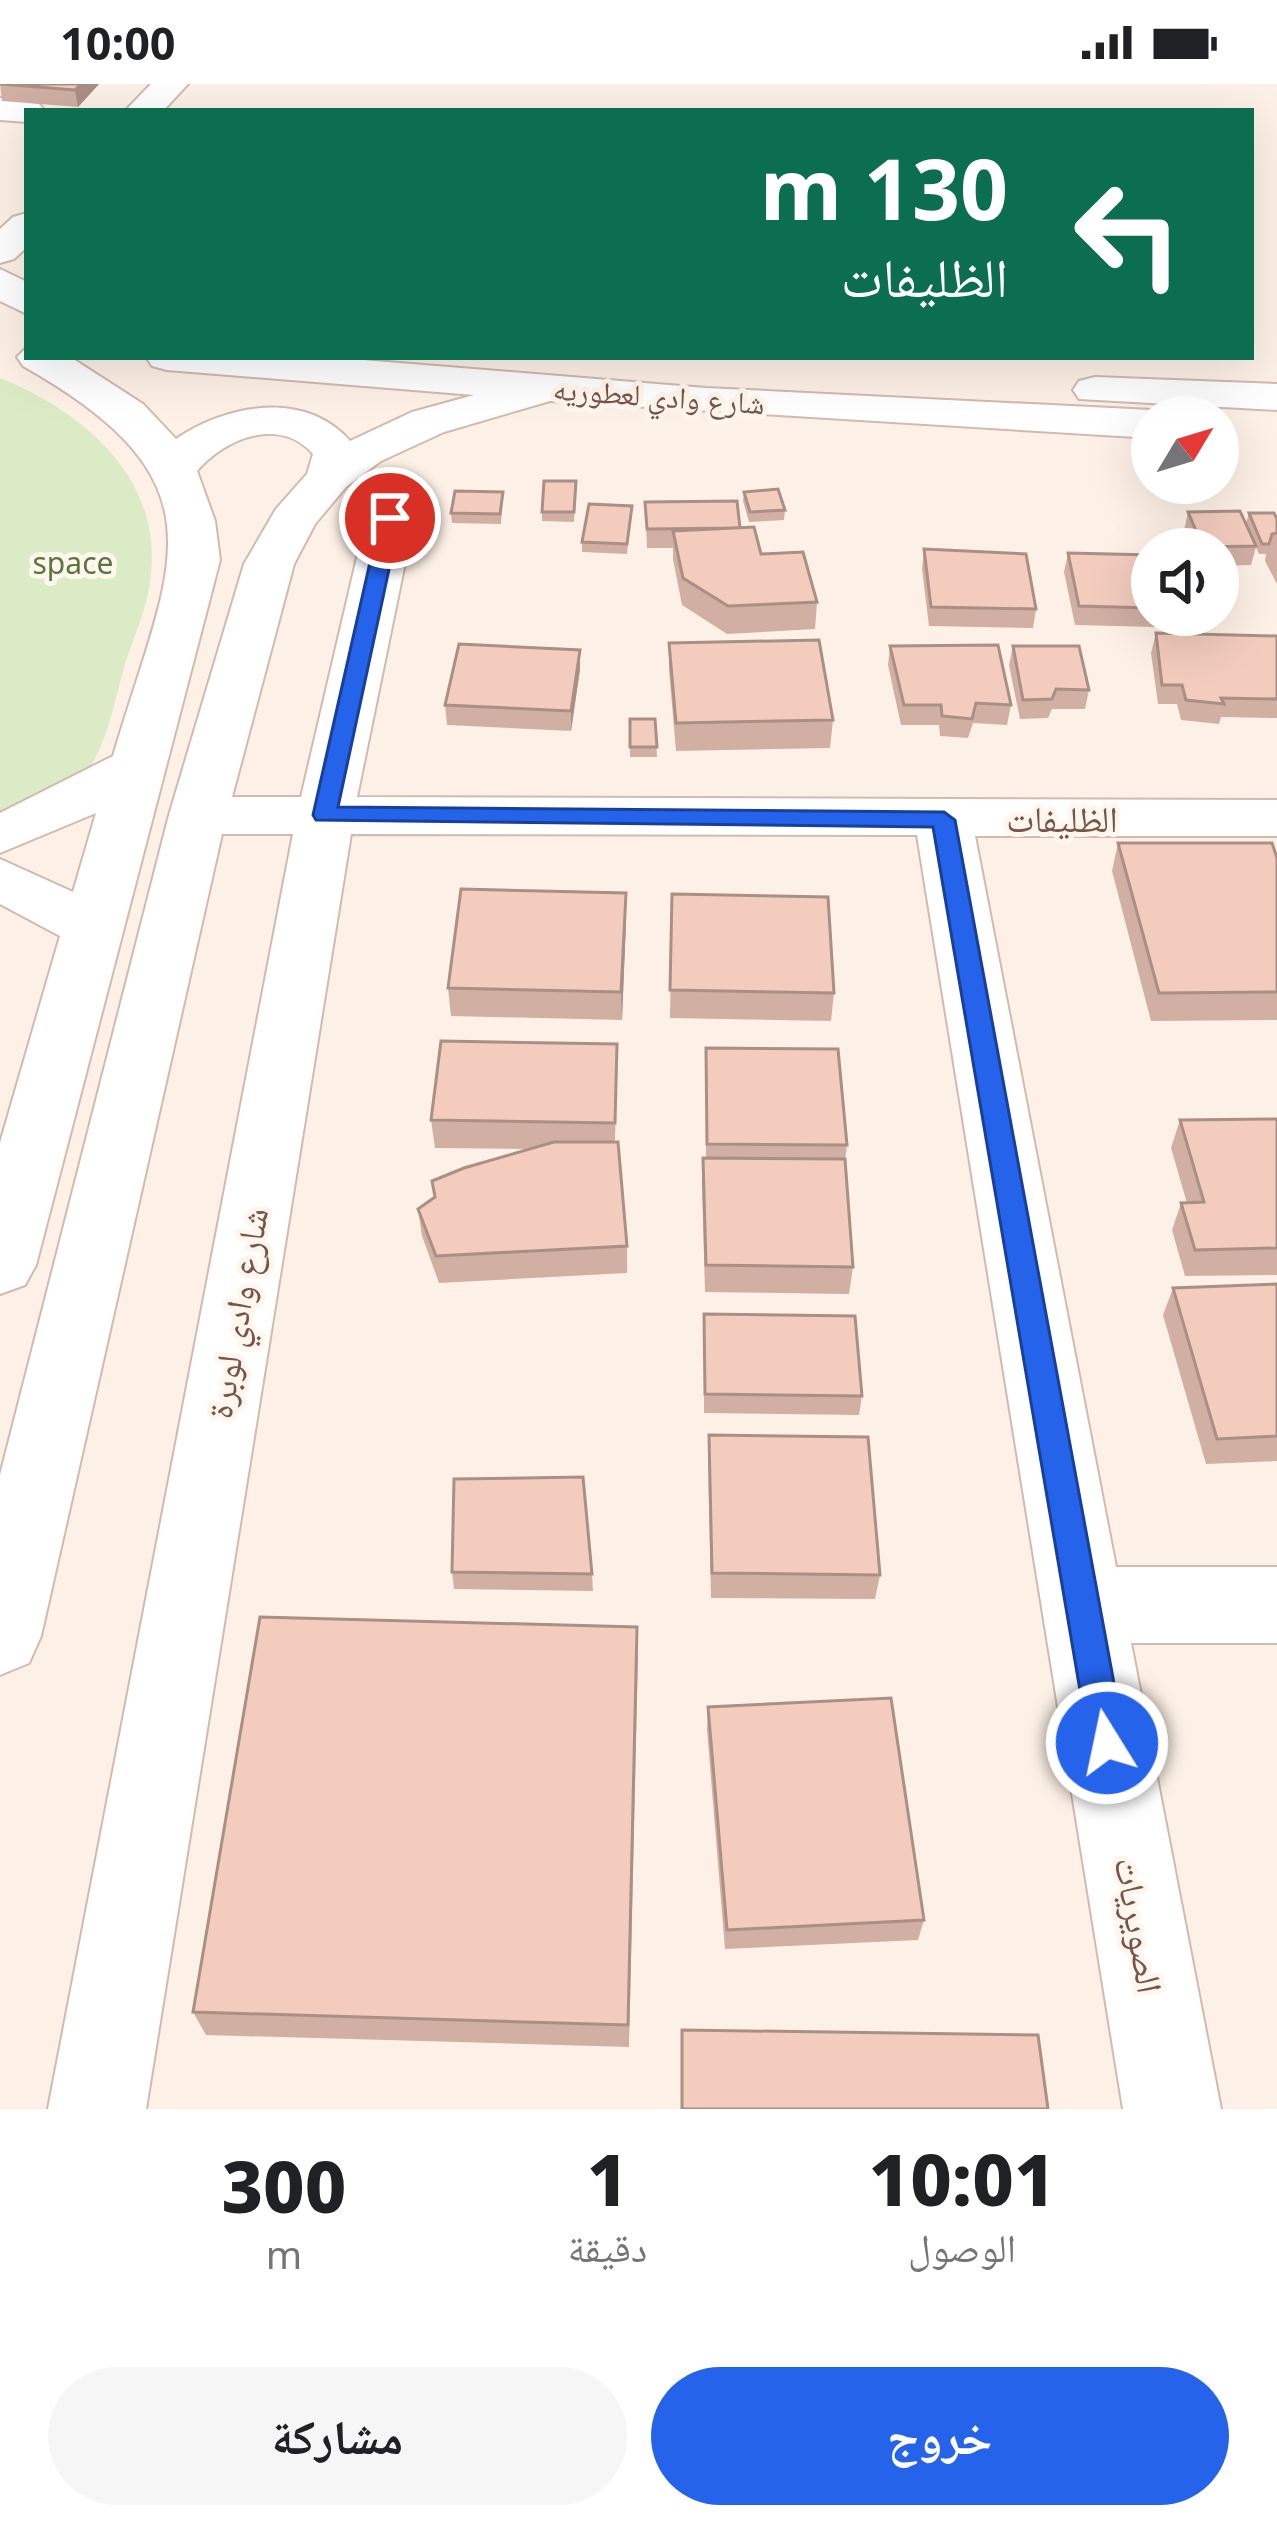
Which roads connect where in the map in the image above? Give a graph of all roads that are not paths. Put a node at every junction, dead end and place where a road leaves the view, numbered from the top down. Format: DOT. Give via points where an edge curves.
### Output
graph roads {
  1 [pos="171,84"];
  2 [pos="146,108"];
  3 [pos="24,228"];
  4 [pos="0,251"];
  5 [pos="0,280"];
  6 [pos="24,300"];
  7 [pos="43,360"];
  8 [pos="233,360"];
  9 [pos="520,373"];
  10 [pos="1277,398"];
  11 [pos="1131,422"];
  12 [pos="1239,428"];
  13 [pos="1277,429"];
  14 [pos="176,466"];
  15 [pos="329,477"];
  16 [pos="390,518"];
  17 [pos="140,764"];
  18 [pos="198,815"];
  19 [pos="325,815"];
  20 [pos="1277,818"];
  21 [pos="944,820"];
  22 [pos="0,834"];
  23 [pos="0,879"];
  24 [pos="94,928"];
  25 [pos="0,1265"];
  26 [pos="1083,1605"];
  27 [pos="1277,1606"];
  28 [pos="0,1636"];
  29 [pos="97,2109"];
  30 [pos="1172,2109"];
  1 -- 2 [label="street"];
  3 -- 4 [label="street"];
  5 -- 6 [label="street"];
  7 -- 14 [label="street" via="130,416"];
  8 -- 9 [label="street, شارع وادي لعطوريه"];
  9 -- 10 [label="street, شارع وادي لعطوريه"];
  9 -- 11 [label="street, شارع وادي لعطوريه"];
  9 -- 15 [label="street"];
  12 -- 13 [label="street"];
  14 -- 15 [label="street" via="187,449 228,427 285,422 328,439 336,453"];
  14 -- 17 [label="street" via="195,560"];
  15 -- 18 [label="street" via="269,564"];
  16 -- 19 [label="street, شارع وادي لوبرة"];
  17 -- 22 [label="street"];
  17 -- 24 [label="street"];
  18 -- 19 [label="street, الظليفات"];
  18 -- 28 [label="street"];
  19 -- 21 [label="street, الظليفات"];
  19 -- 29 [label="street, شارع وادي لوبرة"];
  20 -- 21 [label="street, الظليفات"];
  21 -- 26 [label="street, الصويريات"];
  23 -- 24 [label="street"];
  24 -- 25 [label="street"];
  26 -- 27 [label="street"];
  26 -- 30 [label="street, الصويريات"];
}
